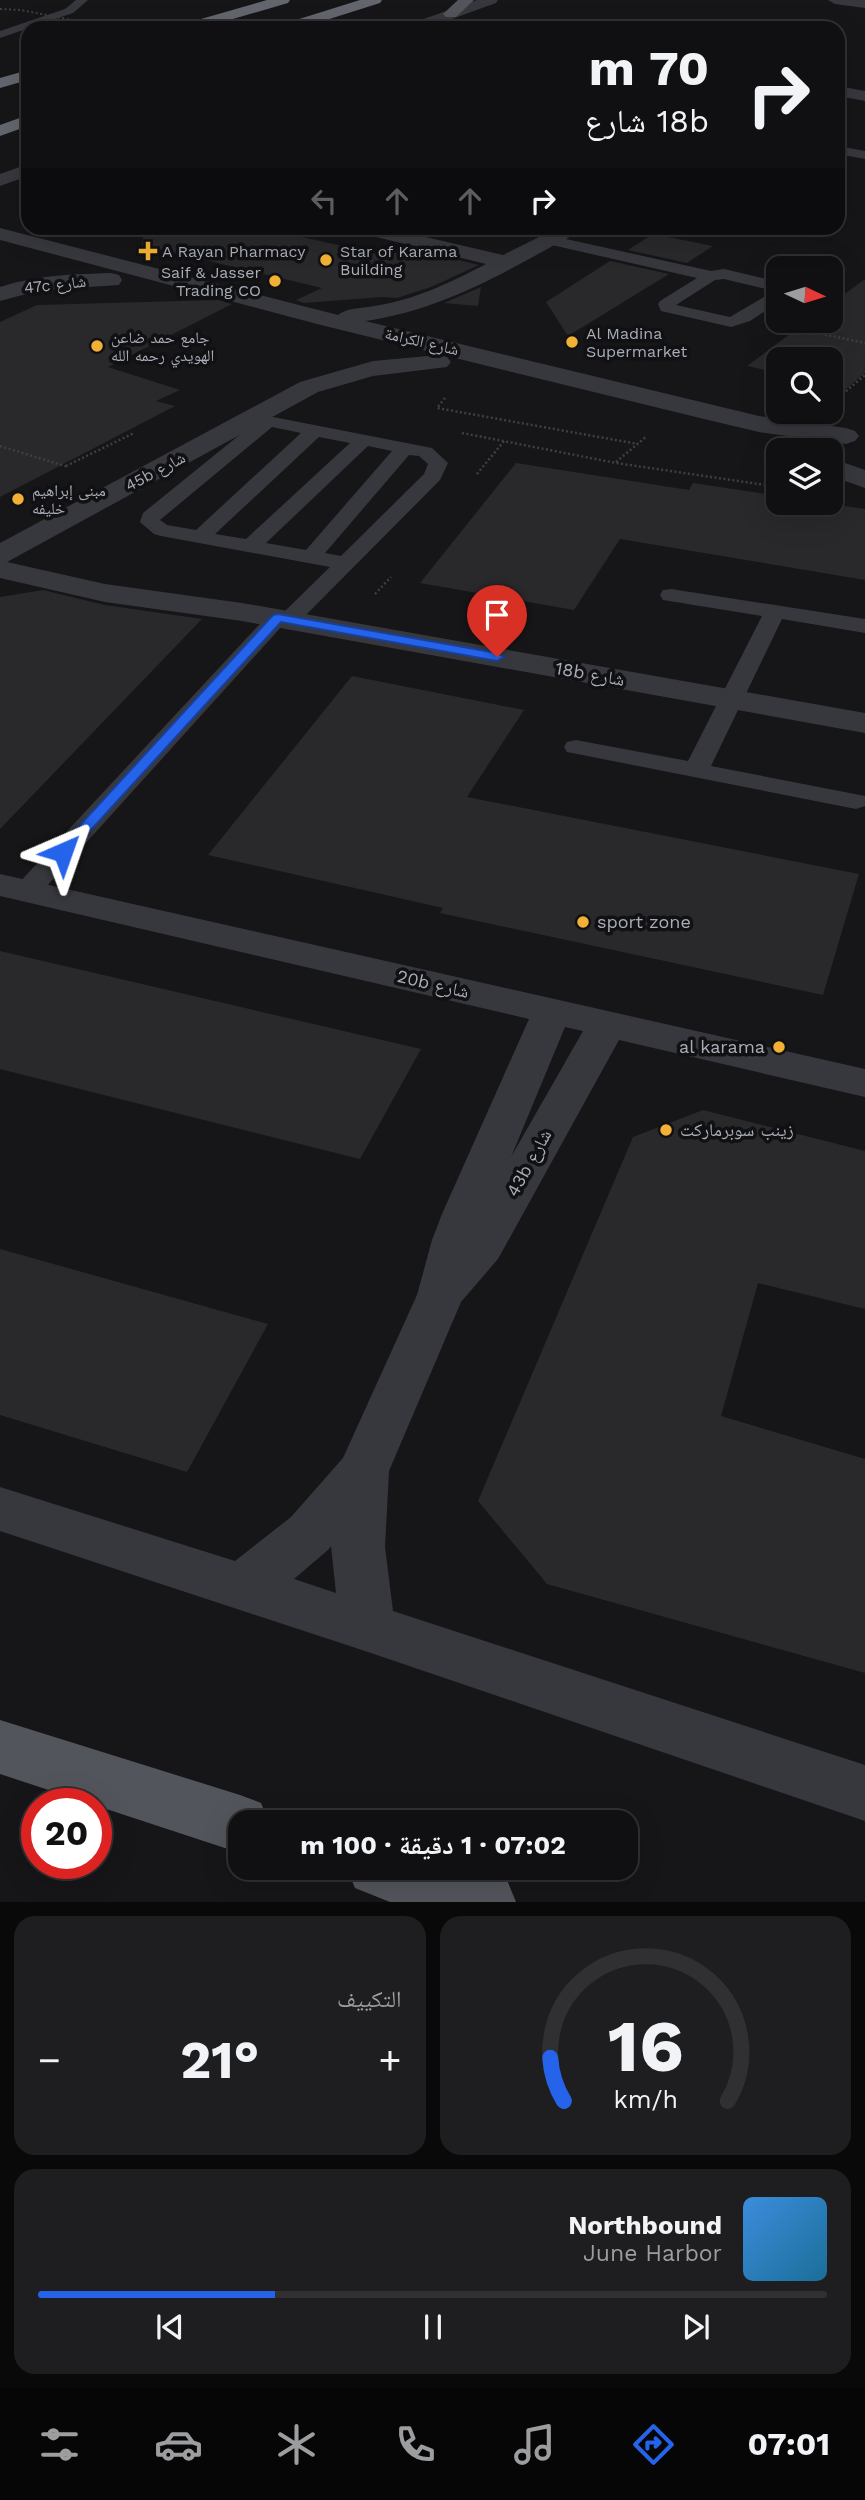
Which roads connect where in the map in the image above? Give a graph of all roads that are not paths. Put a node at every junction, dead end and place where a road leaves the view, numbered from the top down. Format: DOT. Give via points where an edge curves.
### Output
graph roads {
  1 [pos="83,0"];
  2 [pos="284,0"];
  3 [pos="375,0"];
  4 [pos="467,0"];
  5 [pos="491,0"];
  6 [pos="40,21"];
  7 [pos="210,21"];
  8 [pos="308,21"];
  9 [pos="430,21"];
  10 [pos="450,21"];
  11 [pos="21,28"];
  12 [pos="0,35"];
  13 [pos="21,77"];
  14 [pos="0,83"];
  15 [pos="845,94"];
  16 [pos="865,96"];
  17 [pos="21,109"];
  18 [pos="0,116"];
  19 [pos="21,123"];
  20 [pos="0,131"];
  21 [pos="845,149"];
  22 [pos="865,152"];
  23 [pos="21,172"];
  24 [pos="0,180"];
  25 [pos="0,234"];
  26 [pos="405,235"];
  27 [pos="558,235"];
  28 [pos="528,250"];
  29 [pos="0,252"];
  30 [pos="707,278"];
  31 [pos="111,280"];
  32 [pos="766,284"];
  33 [pos="0,294"];
  34 [pos="440,296"];
  35 [pos="766,303"];
  36 [pos="331,339"];
  37 [pos="434,352"];
  38 [pos="309,387"];
  39 [pos="260,420"];
  40 [pos="316,430"];
  41 [pos="856,435"];
  42 [pos="364,440"];
  43 [pos="405,448"];
  44 [pos="766,448"];
  45 [pos="843,471"];
  46 [pos="865,480"];
  47 [pos="200,537"];
  48 [pos="250,546"];
  49 [pos="10,550"];
  50 [pos="311,557"];
  51 [pos="345,563"];
  52 [pos="0,569"];
  53 [pos="671,596"];
  54 [pos="232,610"];
  55 [pos="775,612"];
  56 [pos="283,619"];
  57 [pos="865,626"];
  58 [pos="732,699"];
  59 [pos="865,723"];
  60 [pos="576,747"];
  61 [pos="696,770"];
  62 [pos="856,801"];
  63 [pos="14,888"];
  64 [pos="552,1011"];
  65 [pos="607,1024"];
  66 [pos="865,1083"];
  67 [pos="441,1295"];
  68 [pos="363,1471"];
  69 [pos="0,1509"];
  70 [pos="240,1587"];
  71 [pos="368,1627"];
  72 [pos="0,1747"];
  73 [pos="865,1793"];
  74 [pos="228,1820"];
  75 [pos="417,1880"];
  76 [pos="485,1902"];
  1 -- 6 [label="lane" via="69,11"];
  2 -- 7 [label="highway"];
  3 -- 8 [label="highway"];
  4 -- 10 [label="main road"];
  5 -- 10 [label="street"];
  9 -- 10 [label="street"];
  11 -- 12 [label="lane"];
  13 -- 14 [label="highway"];
  15 -- 16 [label="street"];
  17 -- 18 [label="highway"];
  19 -- 20 [label="highway"];
  21 -- 22 [label="lane"];
  23 -- 24 [label="street"];
  25 -- 36 [label="street, شارع الكرامة"];
  26 -- 28 [label="street"];
  27 -- 28 [label="street"];
  28 -- 30 [label="lane"];
  28 -- 34 [label="street"];
  29 -- 31 [label="street, شارع الكرامة"];
  30 -- 32 [label="lane" via="728,275"];
  30 -- 35 [label="lane" via="666,304 667,308 726,322 744,318"];
  31 -- 33 [label="street, 47c شارع" via="49,282"];
  31 -- 36 [label="street, شارع الكرامة"];
  34 -- 36 [label="street"];
  34 -- 37 [label="street" via="422,322"];
  36 -- 37 [label="street, شارع الكرامة"];
  36 -- 38 [label="street, 45b شارع" via="330,367"];
  37 -- 38 [label="street, 45b شارع"];
  37 -- 41 [label="street, شارع الكرامة" via="759,424"];
  37 -- 44 [label="street, شارع الكرامة" via="466,370"];
  38 -- 39 [label="street, 45b شارع"];
  39 -- 40 [label="lane"];
  39 -- 47 [label="lane" via="150,517 153,527"];
  39 -- 49 [label="street, 45b شارع"];
  40 -- 42 [label="lane"];
  40 -- 47 [label="lane"];
  42 -- 43 [label="lane"];
  42 -- 48 [label="lane"];
  43 -- 50 [label="lane"];
  43 -- 51 [label="lane" via="431,455 438,463 437,470"];
  45 -- 46 [label="street"];
  47 -- 48 [label="lane"];
  48 -- 50 [label="lane"];
  49 -- 54 [label="street, 18b شارع"];
  50 -- 51 [label="lane"];
  51 -- 56 [label="lane"];
  52 -- 54 [label="street, 18b شارع" via="105,593"];
  53 -- 55 [label="lane"];
  54 -- 56 [label="street, 18b شارع"];
  55 -- 57 [label="lane"];
  55 -- 58 [label="lane"];
  56 -- 58 [label="street, 18b شارع"];
  56 -- 63 [label="lane"];
  58 -- 59 [label="street, 18b شارع"];
  58 -- 61 [label="lane"];
  60 -- 61 [label="lane"];
  61 -- 62 [label="lane"];
  63 -- 64 [label="street, 20b شارع"];
  64 -- 65 [label="street, 20b شارع"];
  64 -- 67 [label="street, 43b شارع" via="465,1214"];
  65 -- 66 [label="street, 20b شارع"];
  65 -- 67 [label="street, 43b شارع" via="487,1239"];
  67 -- 68 [label="street, 43b شارع"];
  68 -- 70 [label="street, 43b شارع" via="310,1533"];
  68 -- 71 [label="street, 43b شارع" via="358,1547"];
  69 -- 70 [label="street"];
  70 -- 71 [label="street"];
  71 -- 73 [label="street"];
  72 -- 74 [label="main road"];
  75 -- 76 [label="main road"];
}
